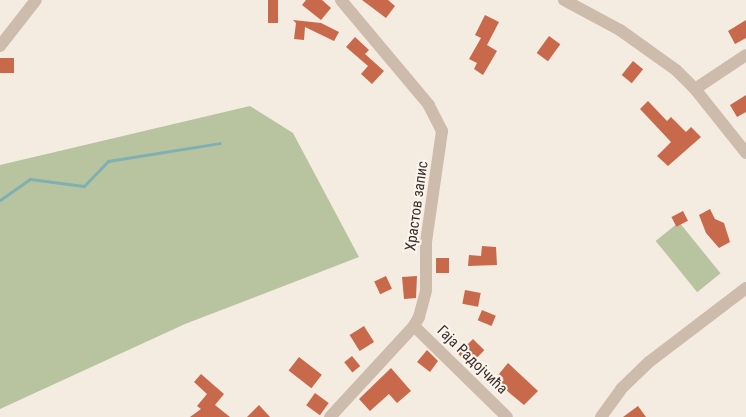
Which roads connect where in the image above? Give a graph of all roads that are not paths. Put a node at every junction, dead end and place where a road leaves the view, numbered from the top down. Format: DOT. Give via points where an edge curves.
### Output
graph roads {
  1 [pos="36,0"];
  2 [pos="341,0"];
  3 [pos="564,0"];
  4 [pos="0,46"];
  5 [pos="746,55"];
  6 [pos="695,88"];
  7 [pos="746,152"];
  8 [pos="746,288"];
  9 [pos="414,326"];
  10 [pos="332,416"];
  11 [pos="507,417"];
  12 [pos="601,417"];
  1 -- 4 [label="street"];
  2 -- 9 [label="street, Храстов запис" via="428,105 442,131 426,242 426,290"];
  3 -- 6 [label="street" via="653,52"];
  5 -- 6 [label="street"];
  6 -- 7 [label="street"];
  8 -- 12 [label="street" via="649,362 621,390"];
  9 -- 10 [label="street, Храстов запис"];
  9 -- 11 [label="street, Гаја Радојчића"];
}
